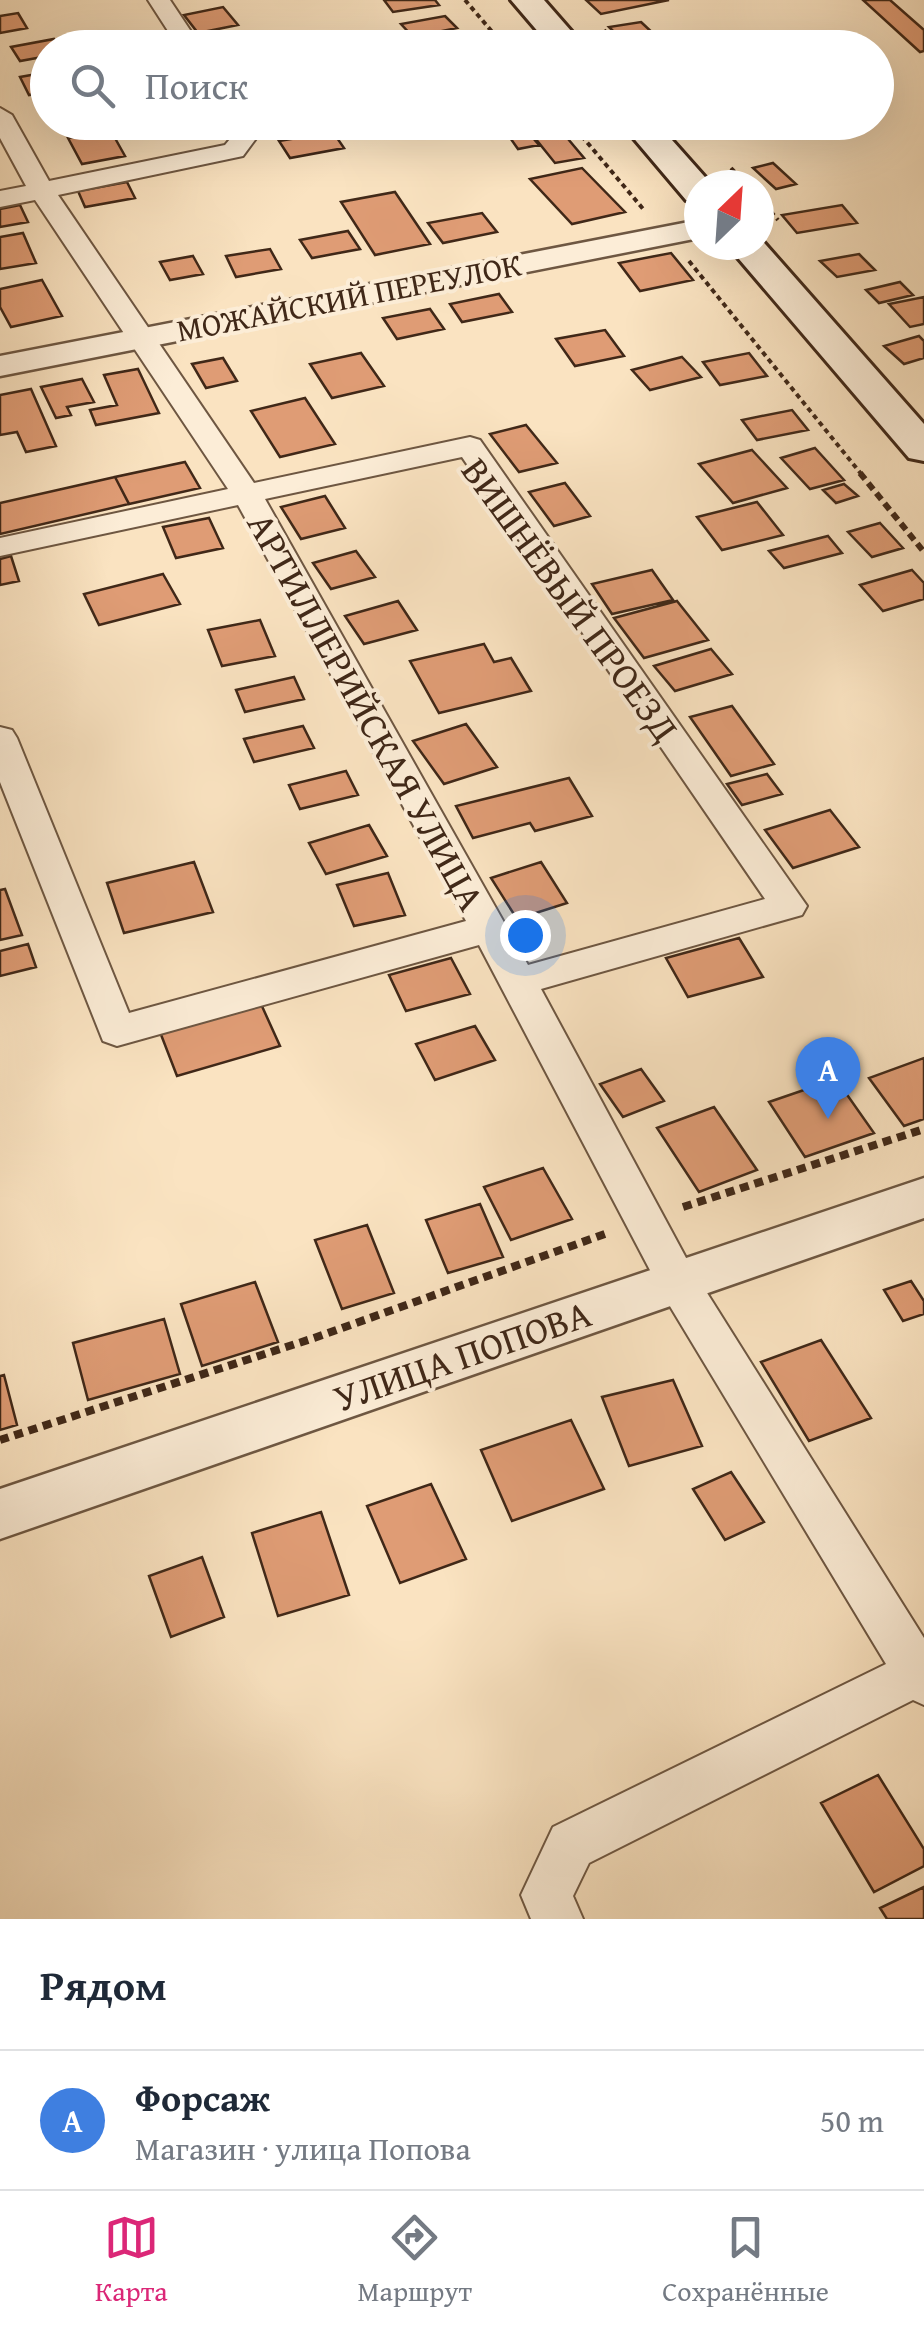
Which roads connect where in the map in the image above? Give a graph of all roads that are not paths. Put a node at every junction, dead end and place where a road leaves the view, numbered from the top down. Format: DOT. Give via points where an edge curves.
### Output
graph roads {
  1 [pos="159,0"];
  2 [pos="528,0"];
  3 [pos="178,30"];
  4 [pos="554,30"];
  5 [pos="0,114"];
  6 [pos="243,140"];
  7 [pos="653,140"];
  8 [pos="684,175"];
  9 [pos="42,191"];
  10 [pos="0,199"];
  11 [pos="683,232"];
  12 [pos="759,260"];
  13 [pos="142,337"];
  14 [pos="0,366"];
  15 [pos="924,449"];
  16 [pos="248,496"];
  17 [pos="0,547"];
  18 [pos="0,738"];
  19 [pos="487,929"];
  20 [pos="518,982"];
  21 [pos="924,1198"];
  22 [pos="677,1281"];
  23 [pos="0,1514"];
  24 [pos="923,1675"];
  25 [pos="557,1919"];
  1 -- 3 [label="street"];
  2 -- 4 [label="main road"];
  5 -- 9 [label="street, АРТИЛЛЕРИЙСКАЯ УЛИЦА"];
  6 -- 9 [label="street" via="234,152"];
  7 -- 8 [label="main road"];
  9 -- 10 [label="street"];
  9 -- 13 [label="street, АРТИЛЛЕРИЙСКАЯ УЛИЦА"];
  11 -- 13 [label="street, МОЖАЙСКИЙ ПЕРЕУЛОК"];
  12 -- 15 [label="main road"];
  13 -- 14 [label="street, МОЖАЙСКИЙ ПЕРЕУЛОК"];
  13 -- 16 [label="street, АРТИЛЛЕРИЙСКАЯ УЛИЦА"];
  16 -- 17 [label="street, ВИШНЁВЫЙ ПРОЕЗД"];
  16 -- 19 [label="street, АРТИЛЛЕРИЙСКАЯ УЛИЦА"];
  16 -- 20 [label="street, ВИШНЁВЫЙ ПРОЕЗД" via="470,446 789,906"];
  18 -- 19 [label="street" via="116,1031"];
  19 -- 20 [label="street, АРТИЛЛЕРИЙСКАЯ УЛИЦА"];
  20 -- 22 [label="street, АРТИЛЛЕРИЙСКАЯ УЛИЦА"];
  21 -- 22 [label="street, УЛИЦА ПОПОВА"];
  22 -- 23 [label="street, УЛИЦА ПОПОВА"];
  22 -- 24 [label="street, АРТИЛЛЕРИЙСКАЯ УЛИЦА"];
  24 -- 25 [label="street" via="571,1846 547,1895"];
}
